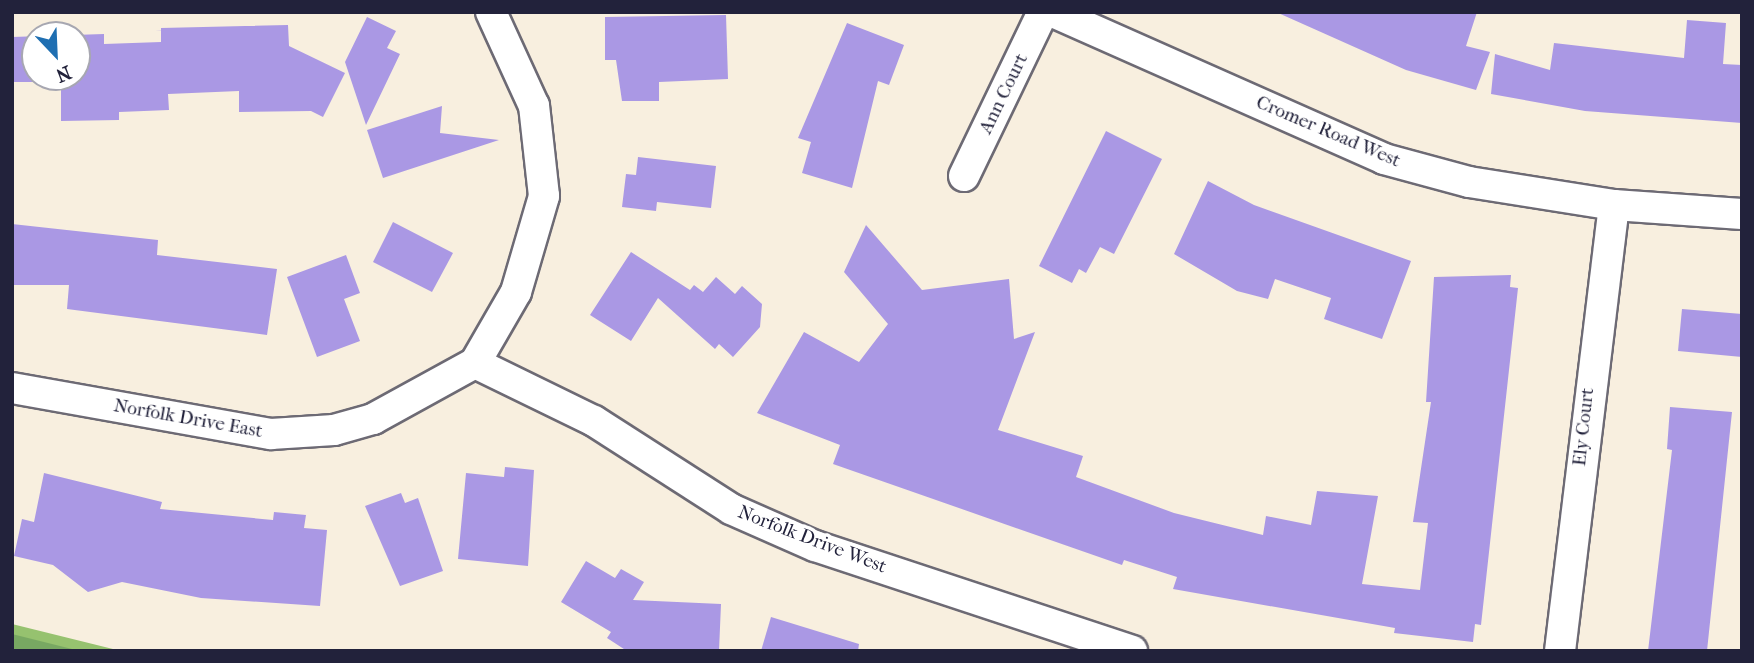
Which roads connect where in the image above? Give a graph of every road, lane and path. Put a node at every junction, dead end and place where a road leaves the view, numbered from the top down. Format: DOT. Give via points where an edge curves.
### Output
graph roads {
  1 [pos="491,12"];
  2 [pos="1043,12"];
  3 [pos="1053,12"];
  4 [pos="964,176"];
  5 [pos="1614,205"];
  6 [pos="1742,214"];
  7 [pos="475,363"];
  8 [pos="12,388"];
  9 [pos="1132,651"];
  10 [pos="1560,651"];
  1 -- 7 [label="street" via="534,106 544,196 516,292"];
  2 -- 4 [label="street, Ann Court"];
  3 -- 5 [label="street, Cromer Road West" via="1384,159 1469,182"];
  5 -- 6 [label="street, Cromer Road West"];
  5 -- 10 [label="street, Ely Court"];
  7 -- 8 [label="street, Norfolk Drive East" via="373,419 334,430 271,434"];
  7 -- 9 [label="street, Norfolk Drive West" via="594,421 731,509 816,546"];
}
